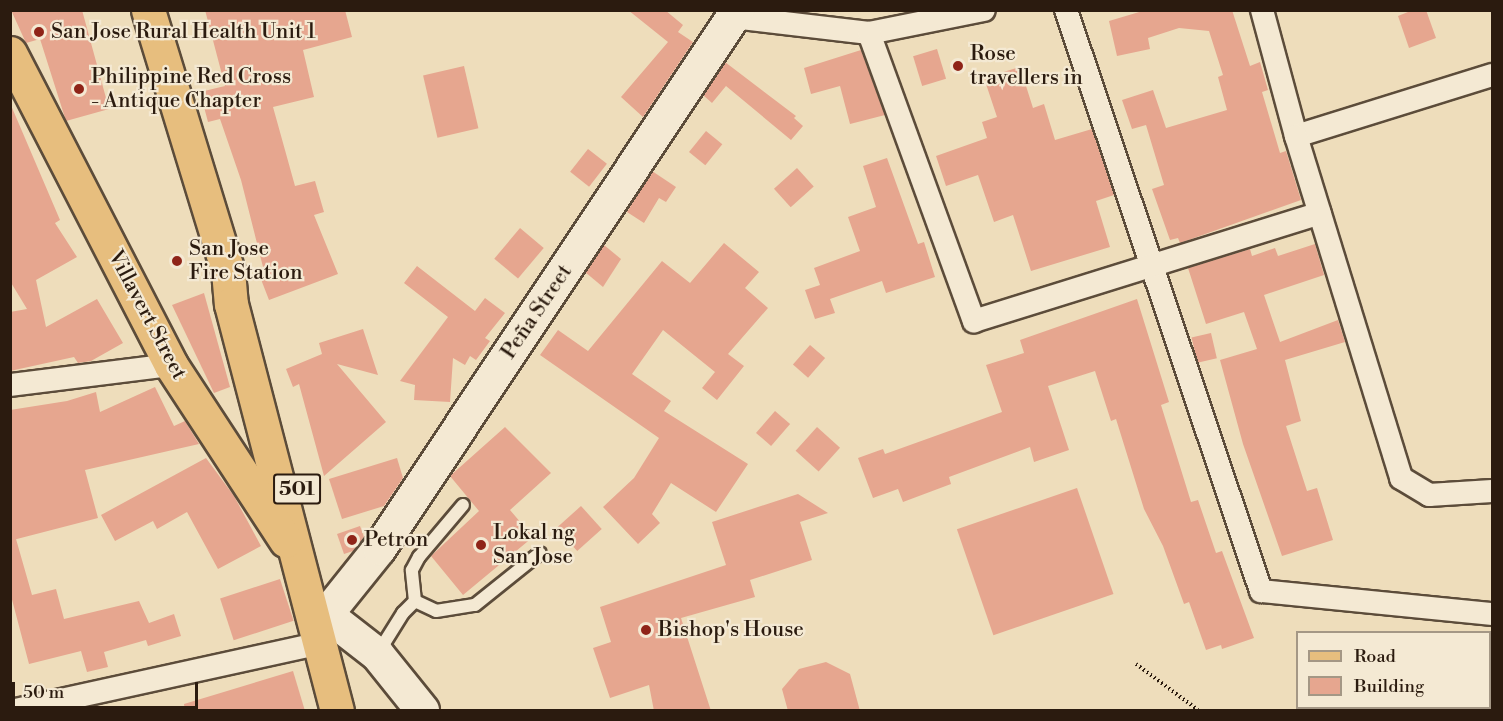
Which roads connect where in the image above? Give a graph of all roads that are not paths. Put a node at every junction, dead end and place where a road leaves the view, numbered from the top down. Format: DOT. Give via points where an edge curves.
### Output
graph roads {
  1 [pos="148,10"];
  2 [pos="984,10"];
  3 [pos="1066,10"];
  4 [pos="1262,10"];
  5 [pos="735,14"];
  6 [pos="869,33"];
  7 [pos="10,53"];
  8 [pos="1492,75"];
  9 [pos="1296,136"];
  10 [pos="1320,213"];
  11 [pos="1152,267"];
  12 [pos="228,271"];
  13 [pos="171,365"];
  14 [pos="10,385"];
  15 [pos="1492,491"];
  16 [pos="464,505"];
  17 [pos="540,553"];
  18 [pos="302,566"];
  19 [pos="415,601"];
  20 [pos="1492,614"];
  21 [pos="328,624"];
  22 [pos="377,654"];
  23 [pos="26,710"];
  24 [pos="337,711"];
  25 [pos="357,711"];
  26 [pos="422,711"];
  1 -- 12 [label="main road, 501"];
  2 -- 6 [label="street"];
  3 -- 11 [label="street"];
  4 -- 9 [label="street"];
  5 -- 6 [label="street"];
  5 -- 21 [label="street, Peña Street"];
  6 -- 11 [label="street" via="974,321"];
  7 -- 13 [label="main road, Villavert Street"];
  8 -- 9 [label="street"];
  9 -- 10 [label="street"];
  10 -- 11 [label="street"];
  10 -- 15 [label="street" via="1401,478 1429,495"];
  11 -- 20 [label="street" via="1261,591"];
  12 -- 18 [label="main road, 501" via="231,304"];
  12 -- 21 [label="main road, 501" via="247,303"];
  13 -- 14 [label="street"];
  13 -- 18 [label="main road, Villavert Street"];
  16 -- 19 [label="lane" via="412,570"];
  17 -- 19 [label="lane" via="475,605 436,611"];
  18 -- 21 [label="main road, 501"];
  19 -- 22 [label="lane" via="402,613"];
  21 -- 22 [label="street"];
  21 -- 23 [label="street"];
  21 -- 24 [label="main road, 501"];
  21 -- 25 [label="main road, 501"];
  22 -- 26 [label="street"];
}
